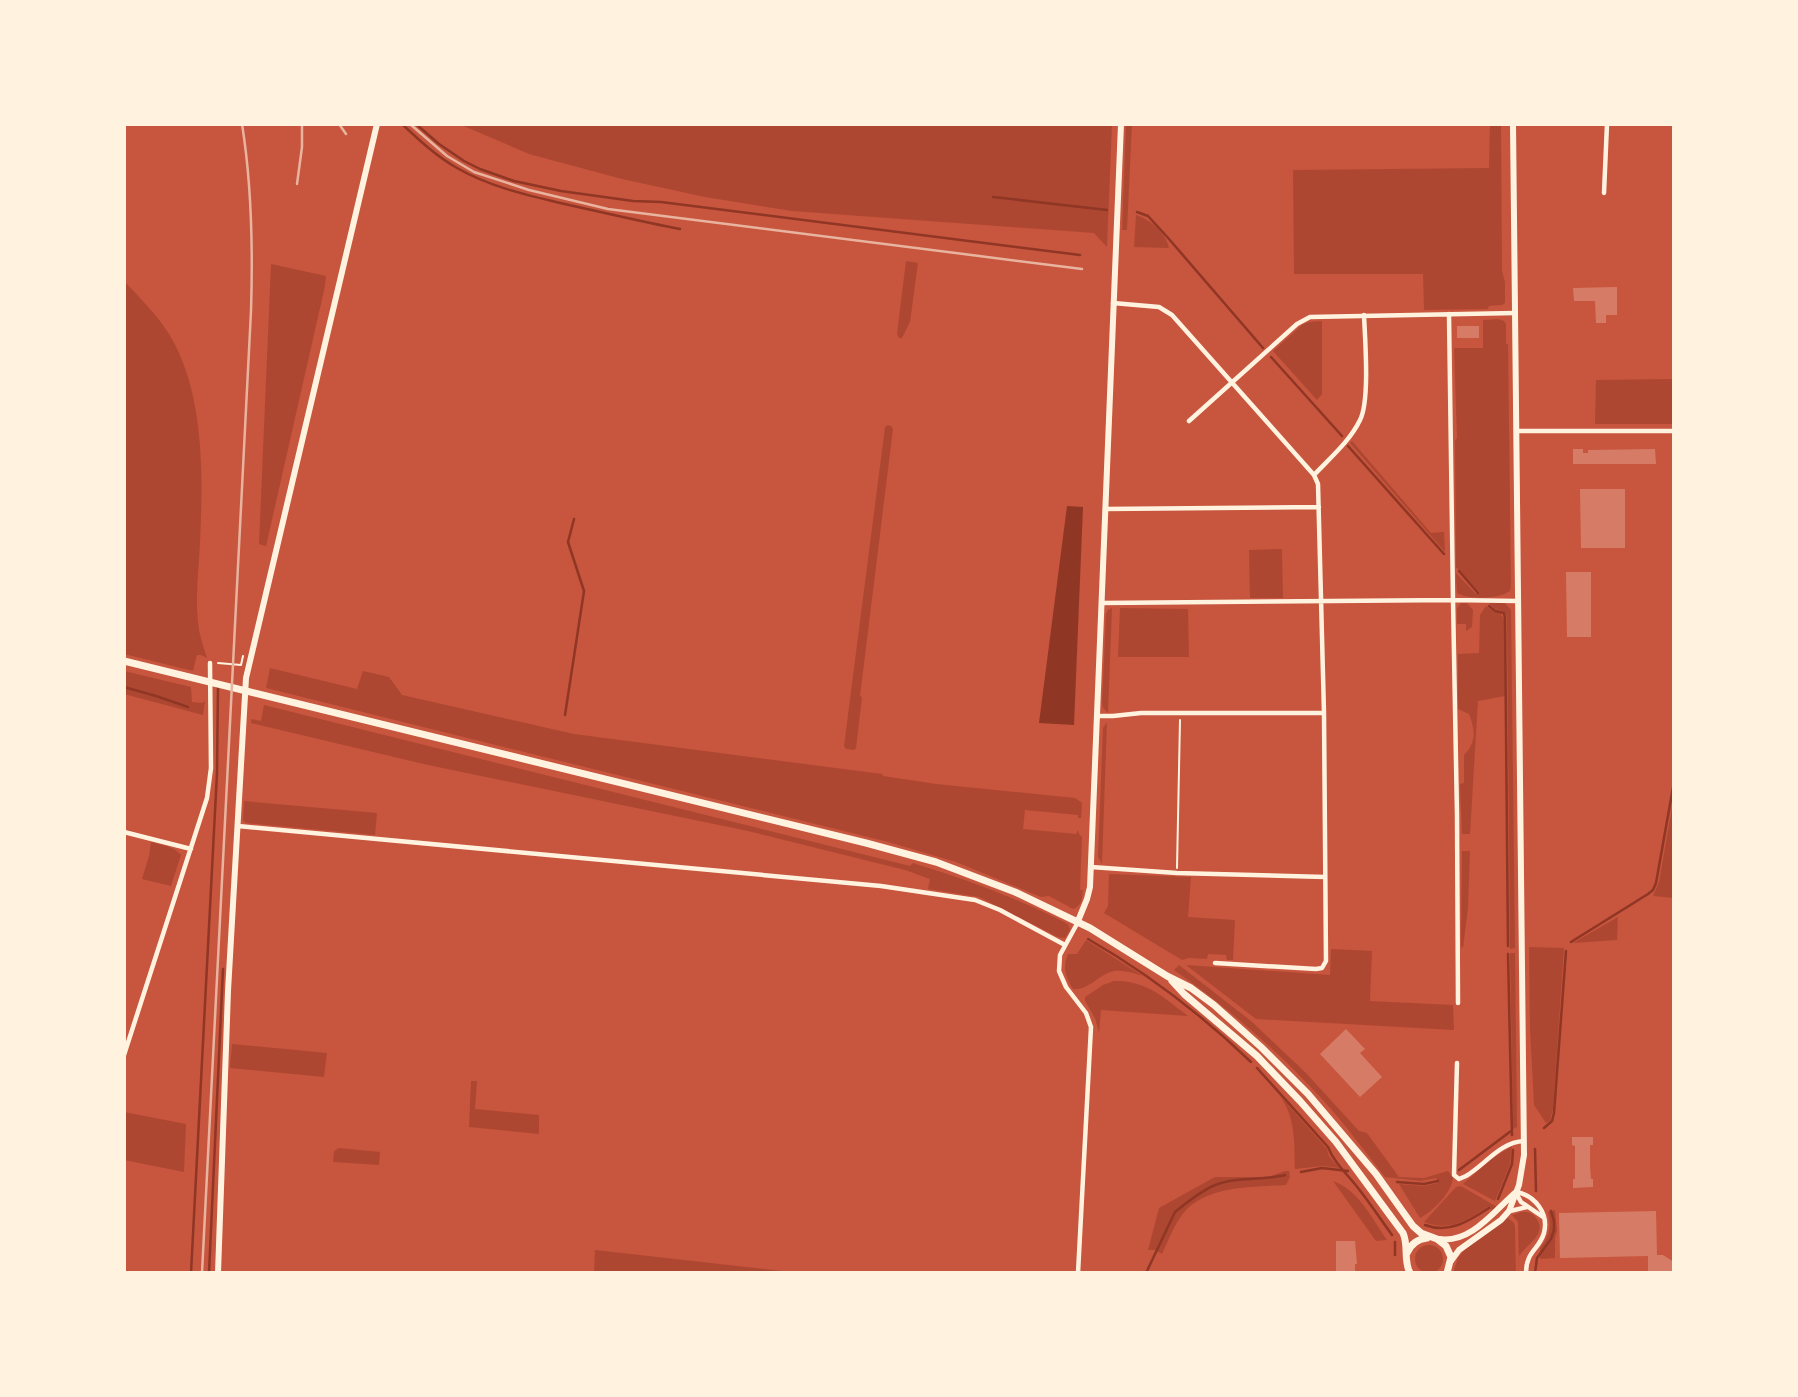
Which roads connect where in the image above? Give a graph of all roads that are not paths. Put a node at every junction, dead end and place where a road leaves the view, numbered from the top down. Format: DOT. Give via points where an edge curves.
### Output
graph roads {
  1 [pos="377,124"];
  2 [pos="1121,124"];
  3 [pos="1513,124"];
  4 [pos="1607,124"];
  5 [pos="1604,194"];
  6 [pos="1113,303"];
  7 [pos="1514,313"];
  8 [pos="1450,314"];
  9 [pos="1364,315"];
  10 [pos="1232,383"];
  11 [pos="1189,421"];
  12 [pos="1516,431"];
  13 [pos="1674,431"];
  14 [pos="1314,475"];
  15 [pos="1319,507"];
  16 [pos="1105,509"];
  17 [pos="1453,600"];
  18 [pos="1518,601"];
  19 [pos="1321,602"];
  20 [pos="1101,603"];
  21 [pos="124,661"];
  22 [pos="210,663"];
  23 [pos="1324,713"];
  24 [pos="1097,716"];
  25 [pos="237,826"];
  26 [pos="124,832"];
  27 [pos="191,849"];
  28 [pos="1091,867"];
  29 [pos="1325,877"];
  30 [pos="1078,921"];
  31 [pos="1066,945"];
  32 [pos="1216,963"];
  33 [pos="1167,975"];
  34 [pos="1458,1003"];
  35 [pos="124,1055"];
  36 [pos="1457,1063"];
  37 [pos="1524,1141"];
  38 [pos="1516,1192"];
  39 [pos="1527,1207"];
  40 [pos="1509,1211"];
  41 [pos="1544,1217"];
  42 [pos="1433,1238"];
  43 [pos="1407,1253"];
  44 [pos="1450,1263"];
  45 [pos="218,1273"];
  46 [pos="1078,1273"];
  47 [pos="1410,1273"];
  48 [pos="1447,1273"];
  49 [pos="1526,1273"];
  1 -- 25 [label="street" via="246,678"];
  2 -- 6 [label="street"];
  3 -- 7 [label="street"];
  4 -- 5 [label="street"];
  6 -- 10 [label="street" via="1166,310"];
  6 -- 16 [label="street"];
  7 -- 8 [label="street"];
  7 -- 12 [label="street"];
  8 -- 9 [label="street"];
  8 -- 17 [label="street"];
  9 -- 10 [label="street" via="1303,320"];
  9 -- 14 [label="street" via="1362,417"];
  10 -- 11 [label="street"];
  10 -- 14 [label="street"];
  12 -- 13 [label="street"];
  12 -- 18 [label="street"];
  14 -- 15 [label="street"];
  15 -- 16 [label="street"];
  15 -- 19 [label="street"];
  16 -- 20 [label="street"];
  17 -- 18 [label="street"];
  17 -- 19 [label="street"];
  17 -- 34 [label="street"];
  18 -- 37 [label="street"];
  19 -- 20 [label="street"];
  19 -- 23 [label="street"];
  20 -- 24 [label="street"];
  21 -- 30 [label="main road" via="902,852 988,880"];
  22 -- 27 [label="street" via="210,784"];
  23 -- 24 [label="street"];
  23 -- 29 [label="street"];
  24 -- 28 [label="street"];
  25 -- 31 [label="street" via="881,886 975,900"];
  25 -- 45 [label="street"];
  26 -- 27 [label="street"];
  27 -- 35 [label="street"];
  28 -- 29 [label="street"];
  28 -- 30 [label="street" via="1087,900"];
  29 -- 32 [label="street" via="1326,961 1322,968"];
  30 -- 31 [label="street"];
  30 -- 33 [label="main road"];
  31 -- 46 [label="street" via="1059,971 1086,1013 1091,1046"];
  33 -- 42 [label="main road" via="1214,1005 1284,1069 1376,1174 1413,1226"];
  33 -- 43 [label="main road" via="1257,1056 1336,1142 1403,1233"];
  36 -- 37 [label="street" via="1454,1175 1466,1176 1506,1146"];
  37 -- 38 [label="street"];
  38 -- 39 [label="street"];
  38 -- 40 [label="street"];
  38 -- 41 [label="street" via="1536,1201"];
  38 -- 42 [label="street" via="1470,1232 1453,1239"];
  39 -- 40 [label="street"];
  39 -- 41 [label="street"];
  40 -- 44 [label="street" via="1459,1250"];
  41 -- 49 [label="street" via="1544,1232 1527,1259"];
  42 -- 43 [label="main road" via="1418,1240"];
  42 -- 44 [label="main road" via="1449,1251"];
  43 -- 47 [label="main road"];
  44 -- 48 [label="main road"];
}
